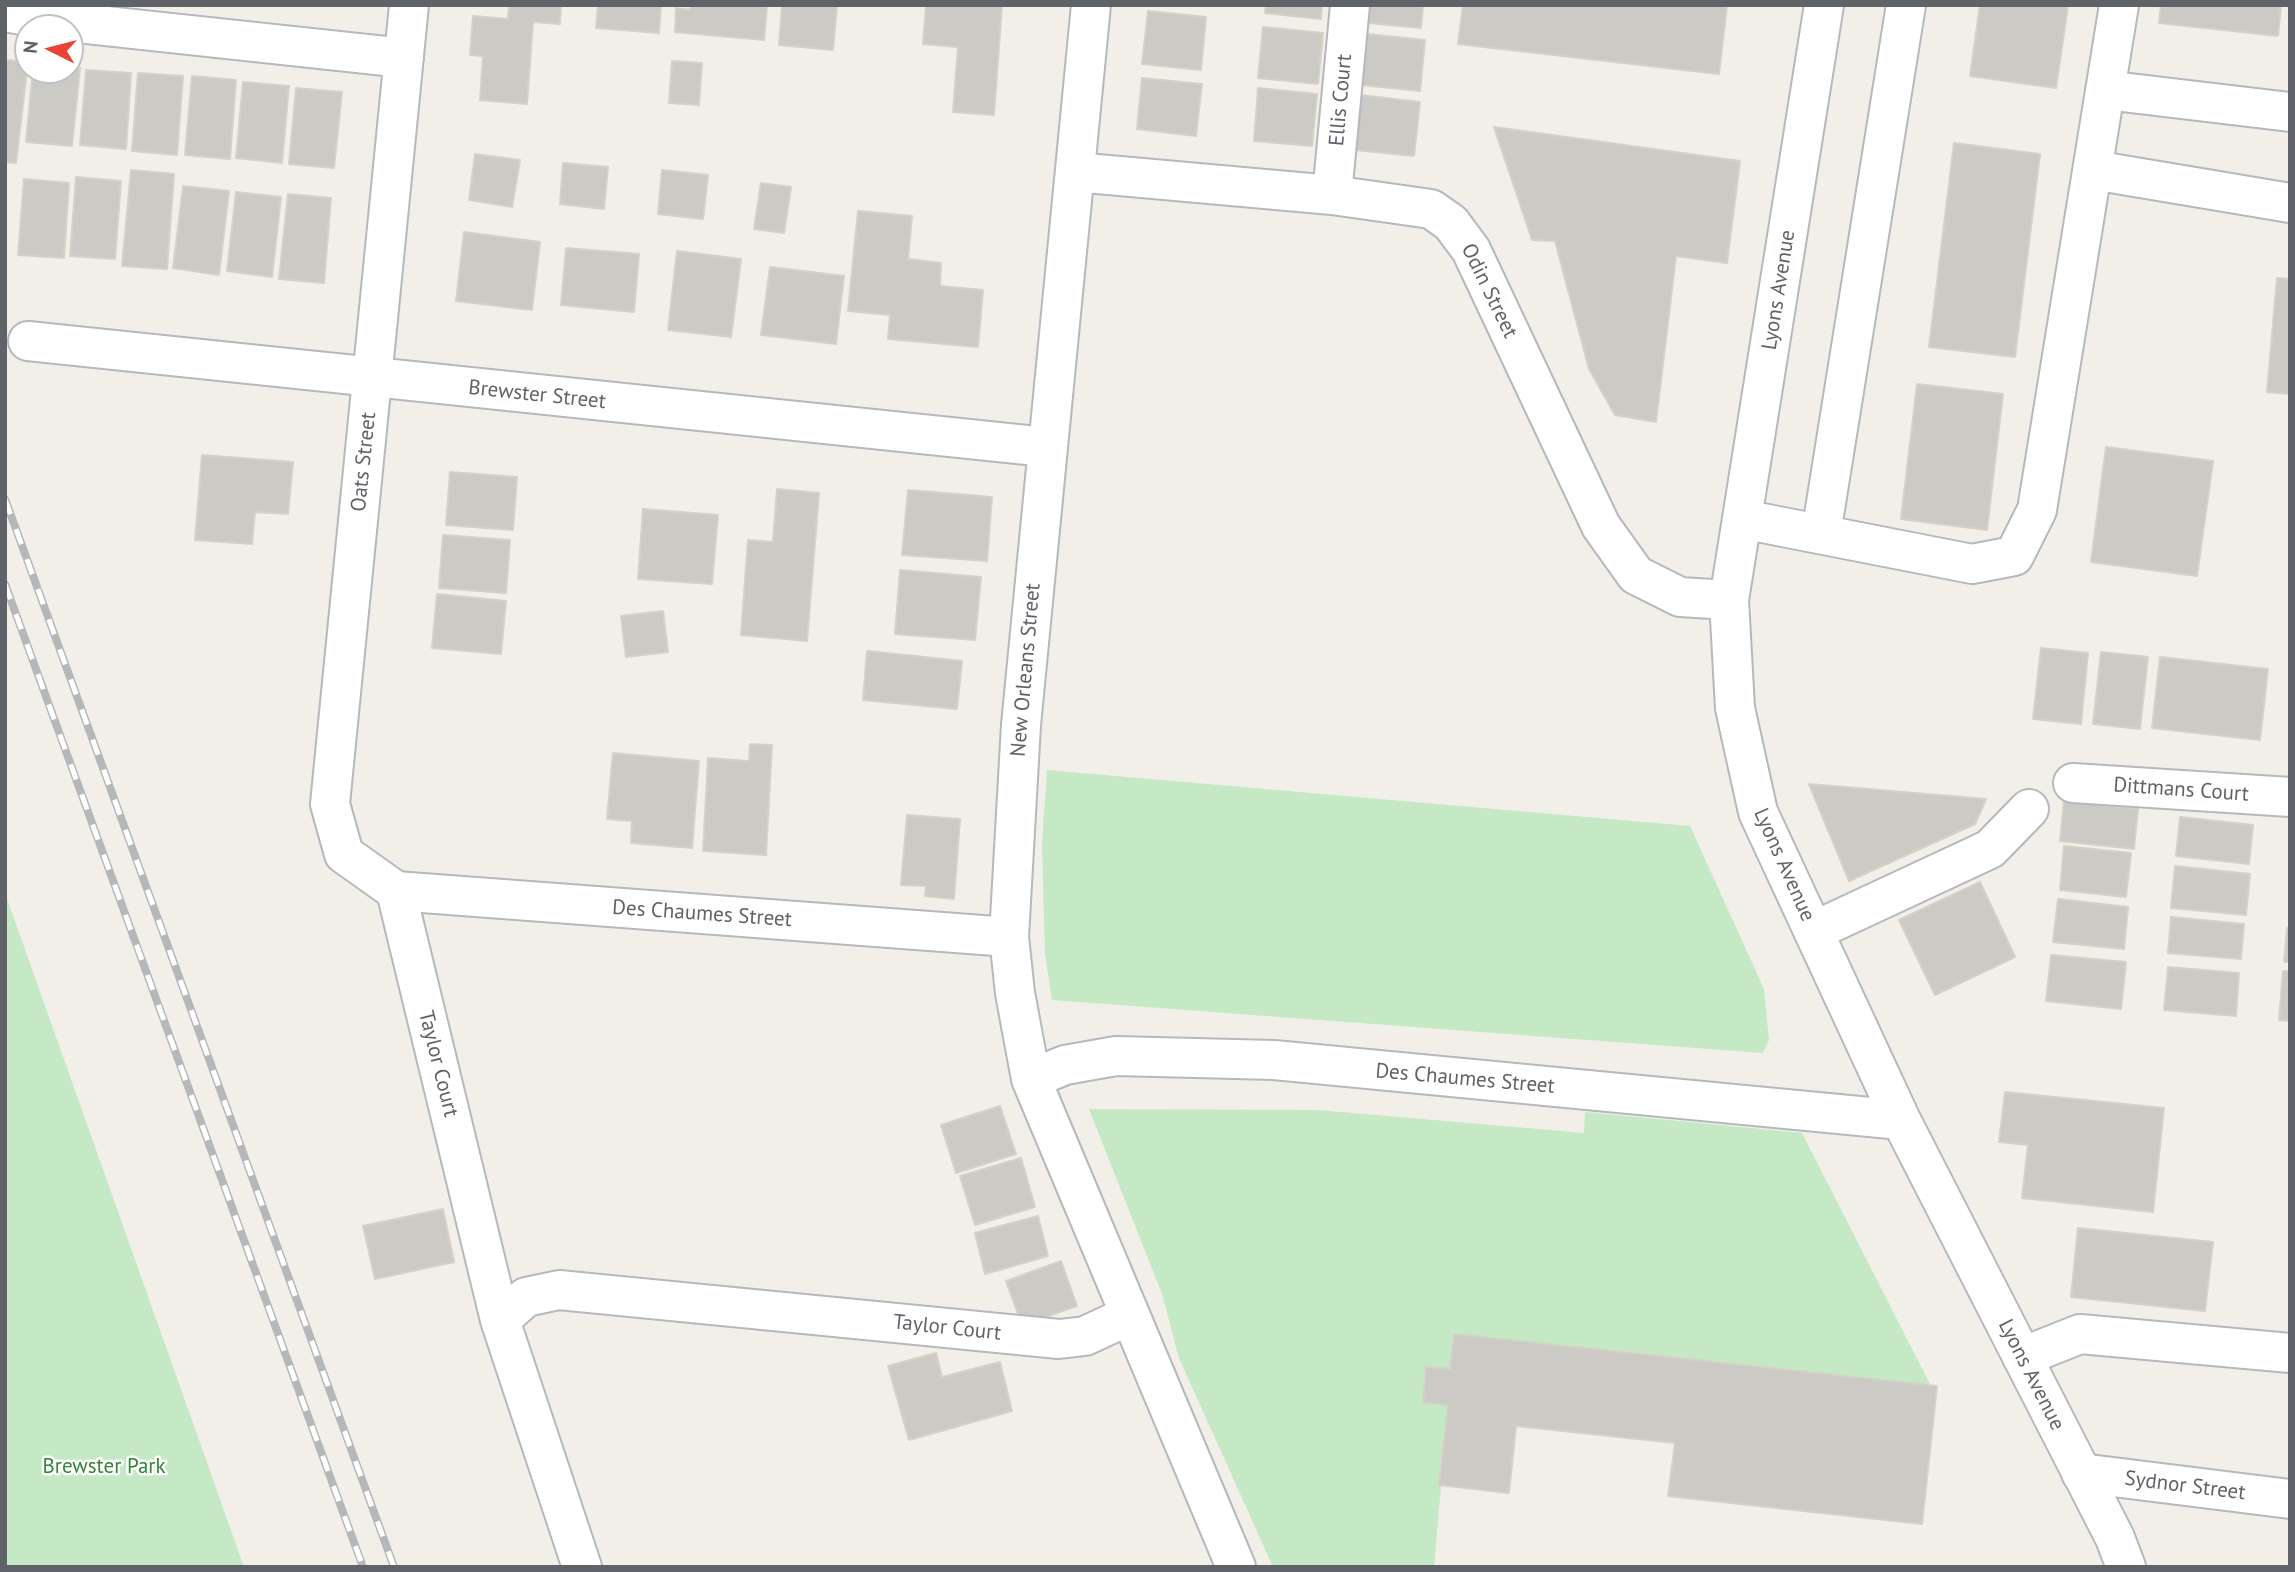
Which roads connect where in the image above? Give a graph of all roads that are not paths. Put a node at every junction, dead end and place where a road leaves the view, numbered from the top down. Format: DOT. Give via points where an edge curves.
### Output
graph roads {
  1 [pos="409,5"];
  2 [pos="1091,5"];
  3 [pos="1349,5"];
  4 [pos="1824,5"];
  5 [pos="1906,5"];
  6 [pos="2119,5"];
  7 [pos="5,12"];
  8 [pos="404,58"];
  9 [pos="2105,90"];
  10 [pos="2290,111"];
  11 [pos="2093,170"];
  12 [pos="1075,172"];
  13 [pos="1332,195"];
  14 [pos="2290,203"];
  15 [pos="28,341"];
  16 [pos="372,378"];
  17 [pos="1046,447"];
  18 [pos="1742,519"];
  19 [pos="1821,534"];
  20 [pos="1730,600"];
  21 [pos="2073,783"];
  22 [pos="2290,797"];
  23 [pos="2029,809"];
  24 [pos="396,891"];
  25 [pos="1814,932"];
  26 [pos="1009,937"];
  27 [pos="1031,1079"];
  28 [pos="1901,1120"];
  29 [pos="1128,1316"];
  30 [pos="500,1320"];
  31 [pos="2290,1353"];
  32 [pos="2022,1357"];
  33 [pos="2081,1473"];
  34 [pos="2290,1499"];
  35 [pos="2120,1553"];
  36 [pos="582,1567"];
  37 [pos="1236,1567"];
  38 [pos="2139,1567"];
  1 -- 8 [label="street, Oats Street"];
  2 -- 12 [label="street, New Orleans Street"];
  3 -- 13 [label="street, Ellis Court"];
  4 -- 18 [label="street, Lyons Avenue"];
  5 -- 19 [label="street"];
  6 -- 9 [label="street"];
  7 -- 8 [label="street"];
  8 -- 16 [label="street, Oats Street"];
  9 -- 10 [label="street"];
  9 -- 11 [label="street"];
  11 -- 14 [label="street"];
  11 -- 19 [label="street" via="2037,510 2014,556 1972,564"];
  12 -- 13 [label="street, Odin Street"];
  12 -- 17 [label="street, New Orleans Street"];
  13 -- 20 [label="street, Odin Street" via="1431,209 1451,223 1471,250 1601,526 1636,575 1680,597"];
  15 -- 16 [label="street, Brewster Street"];
  16 -- 17 [label="street, Brewster Street"];
  16 -- 24 [label="street, Oats Street" via="330,804 344,855"];
  17 -- 26 [label="street, New Orleans Street" via="1019,752"];
  18 -- 19 [label="street"];
  18 -- 20 [label="street, Lyons Avenue"];
  20 -- 25 [label="street, Lyons Avenue" via="1735,708 1758,812"];
  21 -- 22 [label="street, Dittmans Court"];
  23 -- 25 [label="street" via="1990,849"];
  24 -- 26 [label="street, Des Chaumes Street"];
  24 -- 30 [label="street, Taylor Court"];
  25 -- 28 [label="street, Lyons Avenue"];
  26 -- 27 [label="street, New Orleans Street"];
  27 -- 28 [label="street, Des Chaumes Street" via="1065,1065 1115,1056 1274,1060"];
  27 -- 29 [label="street, New Orleans Street"];
  28 -- 32 [label="street, Lyons Avenue"];
  29 -- 30 [label="street, Taylor Court" via="1085,1336 1059,1339 559,1290 526,1297"];
  29 -- 37 [label="street"];
  30 -- 36 [label="street, Taylor Court"];
  31 -- 32 [label="street" via="2080,1334"];
  32 -- 33 [label="street, Lyons Avenue"];
  33 -- 34 [label="street, Sydnor Street"];
  33 -- 35 [label="street, Lyons Avenue"];
  35 -- 38 [label="street, Lyons Avenue"];
}
